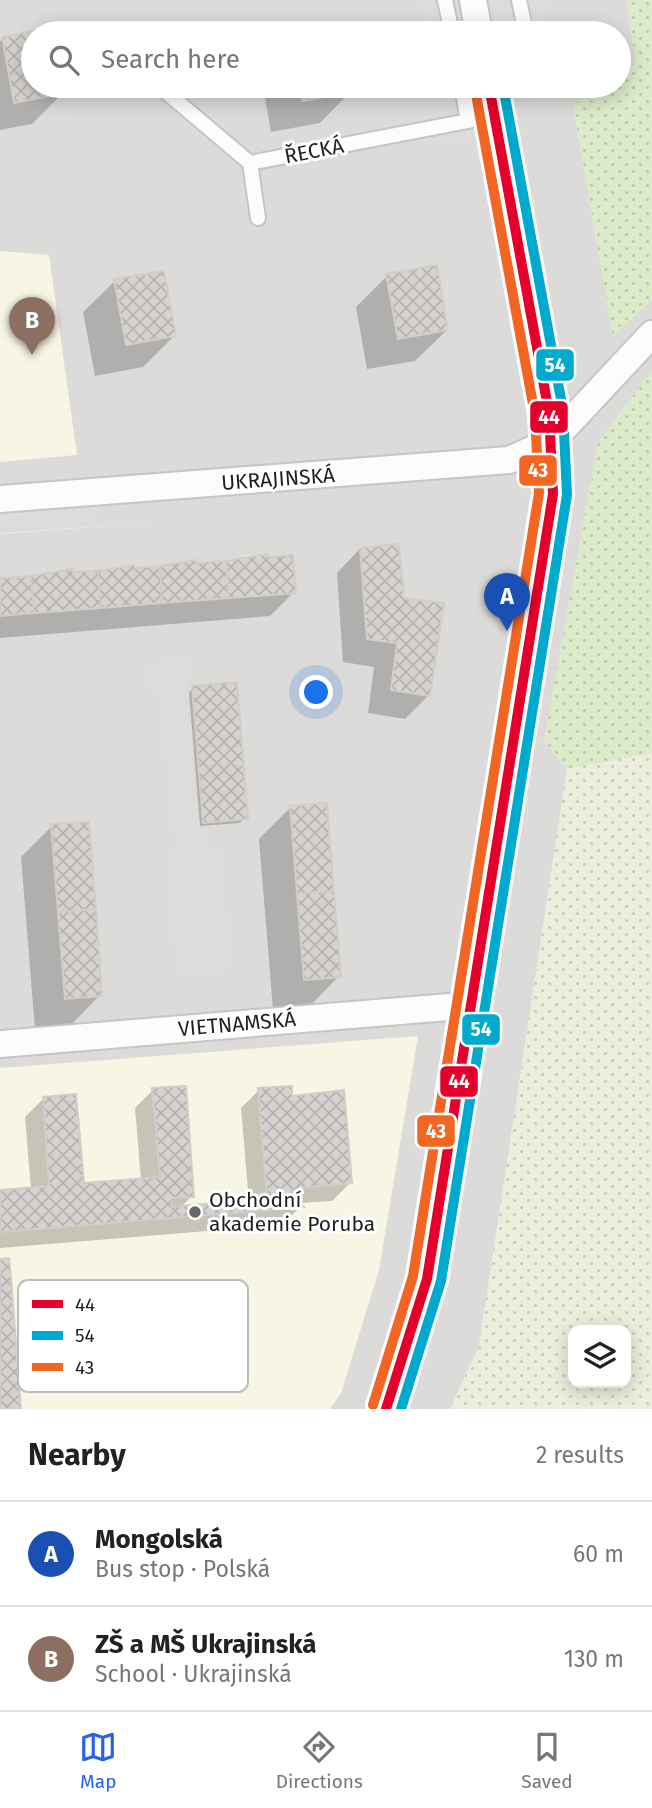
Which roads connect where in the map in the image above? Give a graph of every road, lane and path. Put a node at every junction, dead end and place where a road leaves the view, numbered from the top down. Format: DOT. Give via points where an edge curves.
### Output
graph roads {
  1 [pos="445,0"];
  2 [pos="473,0"];
  3 [pos="519,0"];
  4 [pos="449,21"];
  5 [pos="477,21"];
  6 [pos="523,21"];
  7 [pos="173,98"];
  8 [pos="463,98"];
  9 [pos="491,98"];
  10 [pos="495,98"];
  11 [pos="468,121"];
  12 [pos="250,163"];
  13 [pos="258,218"];
  14 [pos="652,334"];
  15 [pos="552,441"];
  16 [pos="0,499"];
  17 [pos="473,1005"];
  18 [pos="0,1044"];
  19 [pos="386,1409"];
  1 -- 4 [label="lane"];
  2 -- 5 [label="street"];
  3 -- 6 [label="lane"];
  7 -- 12 [label="lane"];
  8 -- 11 [label="lane"];
  9 -- 11 [label="lane, ŘECKÁ"];
  10 -- 15 [label="street"];
  11 -- 12 [label="lane, ŘECKÁ"];
  12 -- 13 [label="lane"];
  14 -- 15 [label="street"];
  15 -- 16 [label="street, UKRAJINSKÁ" via="509,460"];
  15 -- 17 [label="street" via="553,494 547,546"];
  17 -- 18 [label="street, VIETNAMSKÁ"];
  17 -- 19 [label="street" via="427,1279"];
}
